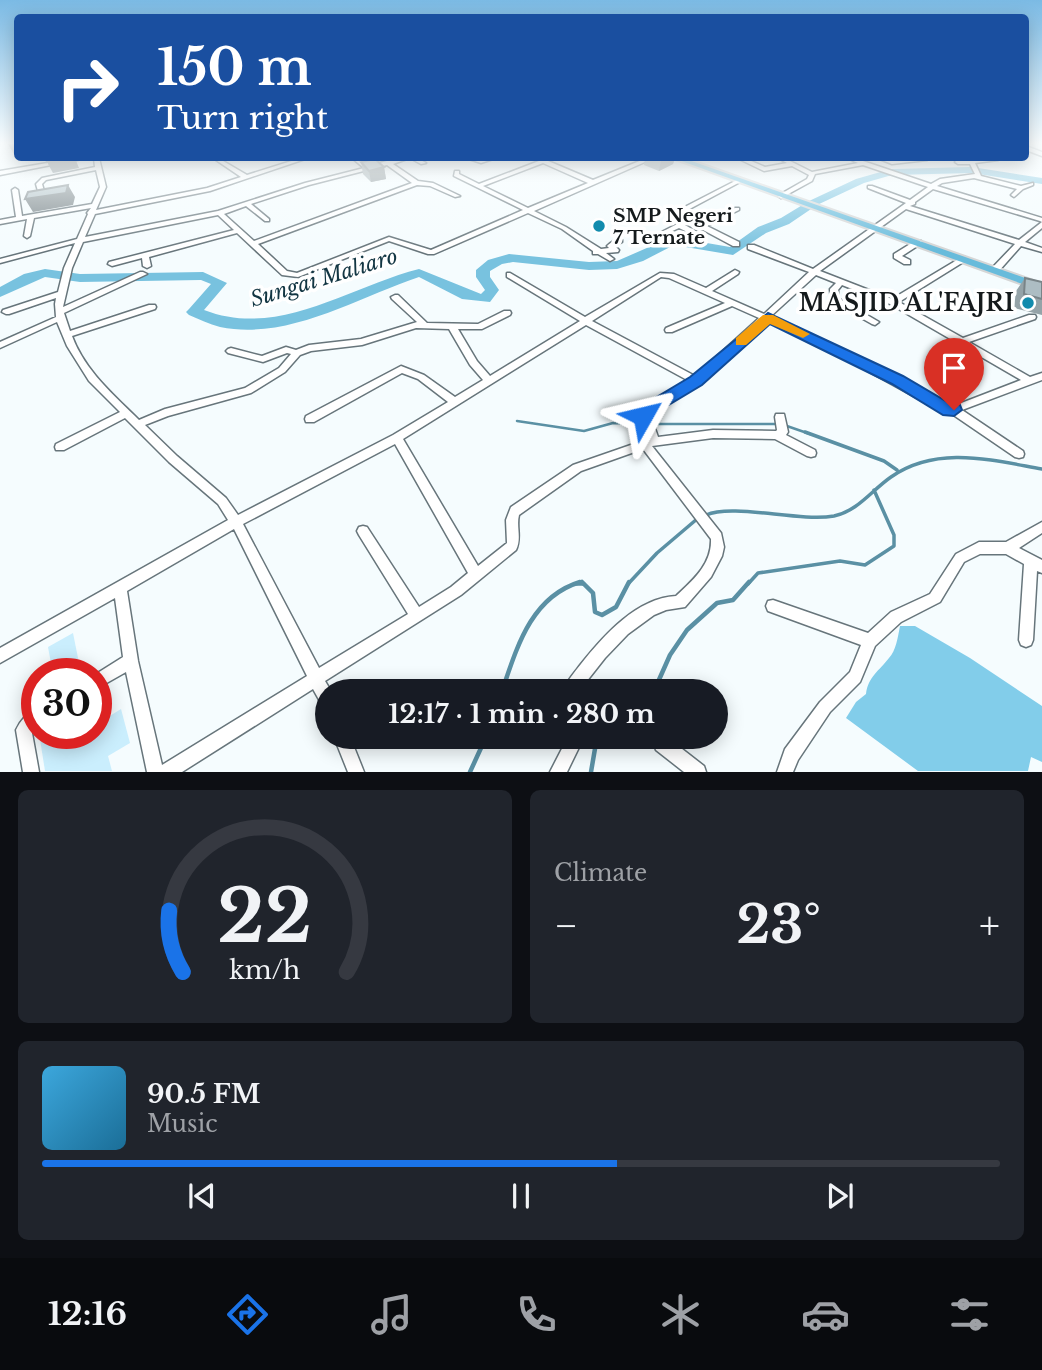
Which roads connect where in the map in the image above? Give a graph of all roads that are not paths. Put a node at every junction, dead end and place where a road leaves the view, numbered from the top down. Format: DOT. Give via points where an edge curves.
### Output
graph roads {
  1 [pos="48,179"];
  2 [pos="101,179"];
  3 [pos="243,179"];
  4 [pos="333,179"];
  5 [pos="410,179"];
  6 [pos="465,179"];
  7 [pos="488,179"];
  8 [pos="584,179"];
  9 [pos="602,179"];
  10 [pos="734,179"];
  11 [pos="810,179"];
  12 [pos="908,179"];
  13 [pos="947,179"];
  14 [pos="998,179"];
  15 [pos="739,181"];
  16 [pos="416,183"];
  17 [pos="594,183"];
  18 [pos="475,184"];
  19 [pos="1031,184"];
  20 [pos="870,187"];
  21 [pos="933,187"];
  22 [pos="1021,188"];
  23 [pos="15,190"];
  24 [pos="43,191"];
  25 [pos="447,192"];
  26 [pos="457,196"];
  27 [pos="781,196"];
  28 [pos="247,204"];
  29 [pos="910,205"];
  30 [pos="1002,208"];
  31 [pos="92,209"];
  32 [pos="530,210"];
  33 [pos="219,213"];
  34 [pos="31,216"];
  35 [pos="742,217"];
  36 [pos="19,218"];
  37 [pos="267,220"];
  38 [pos="690,220"];
  39 [pos="0,222"];
  40 [pos="1042,222"];
  41 [pos="679,225"];
  42 [pos="701,226"];
  43 [pos="877,229"];
  44 [pos="239,231"];
  45 [pos="27,236"];
  46 [pos="701,236"];
  47 [pos="653,238"];
  48 [pos="80,240"];
  49 [pos="620,241"];
  50 [pos="255,243"];
  51 [pos="918,243"];
  52 [pos="1020,243"];
  53 [pos="736,244"];
  54 [pos="751,247"];
  55 [pos="1042,250"];
  56 [pos="596,252"];
  57 [pos="145,256"];
  58 [pos="610,259"];
  59 [pos="962,259"];
  60 [pos="0,261"];
  61 [pos="907,262"];
  62 [pos="112,264"];
  63 [pos="995,270"];
  64 [pos="815,271"];
  65 [pos="735,272"];
  66 [pos="510,275"];
  67 [pos="842,281"];
  68 [pos="62,288"];
  69 [pos="1042,288"];
  70 [pos="707,291"];
  71 [pos="395,297"];
  72 [pos="893,302"];
  73 [pos="732,303"];
  74 [pos="152,307"];
  75 [pos="6,312"];
  76 [pos="507,313"];
  77 [pos="59,315"];
  78 [pos="1032,317"];
  79 [pos="768,318"];
  80 [pos="587,322"];
  81 [pos="875,322"];
  82 [pos="424,324"];
  83 [pos="453,328"];
  84 [pos="669,330"];
  85 [pos="67,335"];
  86 [pos="964,341"];
  87 [pos="0,345"];
  88 [pos="231,351"];
  89 [pos="297,353"];
  90 [pos="1042,376"];
  91 [pos="488,380"];
  92 [pos="1028,380"];
  93 [pos="696,381"];
  94 [pos="454,401"];
  95 [pos="954,410"];
  96 [pos="127,413"];
  97 [pos="780,417"];
  98 [pos="310,419"];
  99 [pos="139,424"];
  100 [pos="777,435"];
  101 [pos="397,438"];
  102 [pos="650,443"];
  103 [pos="60,447"];
  104 [pos="811,453"];
  105 [pos="1018,454"];
  106 [pos="236,522"];
  107 [pos="1042,527"];
  108 [pos="363,531"];
  109 [pos="1008,548"];
  110 [pos="1037,564"];
  111 [pos="475,575"];
  112 [pos="120,587"];
  113 [pos="773,606"];
  114 [pos="417,616"];
  115 [pos="1027,640"];
  116 [pos="870,641"];
  117 [pos="0,656"];
  118 [pos="131,661"];
  119 [pos="112,672"];
  120 [pos="319,679"];
  121 [pos="580,679"];
  122 [pos="315,681"];
  123 [pos="27,749"];
  124 [pos="347,749"];
  125 [pos="570,749"];
  126 [pos="668,749"];
  127 [pos="31,772"];
  128 [pos="155,772"];
  129 [pos="166,772"];
  130 [pos="356,772"];
  131 [pos="558,772"];
  132 [pos="698,772"];
  133 [pos="785,772"];
  1 -- 24 [label="street" via="44,180"];
  2 -- 31 [label="street" via="103,187"];
  3 -- 31 [label="street" via="175,198"];
  4 -- 28 [label="street"];
  5 -- 16 [label="street"];
  6 -- 18 [label="street"];
  7 -- 18 [label="street"];
  8 -- 17 [label="street"];
  9 -- 17 [label="street"];
  10 -- 15 [label="highway"];
  11 -- 27 [label="street"];
  12 -- 21 [label="street"];
  13 -- 21 [label="street"];
  14 -- 22 [label="street"];
  15 -- 27 [label="highway"];
  15 -- 38 [label="street" via="677,212"];
  16 -- 25 [label="street"];
  16 -- 50 [label="street"];
  17 -- 32 [label="street"];
  18 -- 25 [label="street"];
  18 -- 32 [label="street"];
  19 -- 22 [label="street"];
  20 -- 29 [label="street"];
  21 -- 29 [label="street"];
  21 -- 30 [label="street"];
  22 -- 30 [label="street"];
  23 -- 36 [label="street"];
  25 -- 26 [label="street"];
  27 -- 43 [label="highway"];
  28 -- 33 [label="street"];
  28 -- 37 [label="street"];
  29 -- 43 [label="street"];
  29 -- 52 [label="street"];
  30 -- 40 [label="street"];
  31 -- 34 [label="street"];
  31 -- 48 [label="street"];
  32 -- 50 [label="street" via="431,252 383,240 298,275 285,273"];
  32 -- 56 [label="street"];
  33 -- 44 [label="street"];
  33 -- 48 [label="street"];
  34 -- 36 [label="street"];
  34 -- 45 [label="street"];
  35 -- 42 [label="street" via="734,210"];
  36 -- 39 [label="street"];
  38 -- 41 [label="street"];
  38 -- 42 [label="street"];
  40 -- 52 [label="street"];
  41 -- 46 [label="street"];
  41 -- 47 [label="street"];
  42 -- 53 [label="street"];
  43 -- 51 [label="highway"];
  43 -- 64 [label="street"];
  44 -- 50 [label="street"];
  44 -- 57 [label="street"];
  48 -- 60 [label="street"];
  48 -- 68 [label="street"];
  49 -- 56 [label="street" via="611,246 615,250"];
  51 -- 59 [label="highway"];
  51 -- 61 [label="street" via="897,256"];
  52 -- 55 [label="street"];
  52 -- 63 [label="street"];
  54 -- 64 [label="street"];
  56 -- 58 [label="street"];
  57 -- 62 [label="street"];
  57 -- 77 [label="street" via="145,270 131,281"];
  59 -- 63 [label="highway"];
  59 -- 72 [label="street"];
  63 -- 69 [label="highway"];
  64 -- 67 [label="street"];
  64 -- 79 [label="street"];
  65 -- 70 [label="street"];
  66 -- 80 [label="street"];
  67 -- 72 [label="street"];
  67 -- 81 [label="street" via="834,289 834,299"];
  68 -- 75 [label="street"];
  68 -- 77 [label="street"];
  70 -- 73 [label="street"];
  70 -- 80 [label="street" via="660,275"];
  71 -- 82 [label="street"];
  72 -- 86 [label="street"];
  73 -- 79 [label="street"];
  73 -- 84 [label="street"];
  74 -- 85 [label="street"];
  76 -- 83 [label="street" via="482,326"];
  77 -- 85 [label="street"];
  77 -- 87 [label="street"];
  78 -- 86 [label="street"];
  79 -- 93 [label="street"];
  79 -- 95 [label="street"];
  80 -- 91 [label="street"];
  80 -- 93 [label="street"];
  82 -- 83 [label="street"];
  82 -- 89 [label="street" via="362,342"];
  83 -- 91 [label="street"];
  85 -- 96 [label="street" via="92,379"];
  86 -- 92 [label="street"];
  88 -- 89 [label="street" via="263,359 286,351"];
  89 -- 99 [label="street" via="282,370 248,391"];
  90 -- 92 [label="street"];
  91 -- 94 [label="street"];
  92 -- 95 [label="street"];
  93 -- 102 [label="street" via="651,408 645,422"];
  94 -- 98 [label="street" via="401,369"];
  94 -- 101 [label="street"];
  95 -- 105 [label="street"];
  96 -- 99 [label="street"];
  96 -- 103 [label="street"];
  97 -- 100 [label="street" via="783,432"];
  99 -- 106 [label="street" via="222,500"];
  100 -- 102 [label="street" via="713,434"];
  100 -- 104 [label="street"];
  101 -- 106 [label="street"];
  101 -- 111 [label="street"];
  102 -- 111 [label="street" via="577,468 532,497 512,515 512,546"];
  102 -- 121 [label="street" via="717,537 719,547 707,572 680,602 664,604 635,620 615,636"];
  106 -- 112 [label="street"];
  106 -- 120 [label="street"];
  107 -- 109 [label="street"];
  108 -- 114 [label="street"];
  109 -- 110 [label="street"];
  109 -- 116 [label="street" via="979,548 960,558 934,598 896,617"];
  110 -- 115 [label="street"];
  111 -- 114 [label="street"];
  112 -- 117 [label="street"];
  112 -- 118 [label="street"];
  113 -- 116 [label="street"];
  114 -- 120 [label="street"];
  116 -- 133 [label="street" via="855,677 825,707 791,755"];
  118 -- 119 [label="street"];
  118 -- 128 [label="street"];
  122 -- 129 [label="street"];
  123 -- 127 [label="street"];
  124 -- 130 [label="street"];
  125 -- 131 [label="street"];
  126 -- 132 [label="street"];
}
